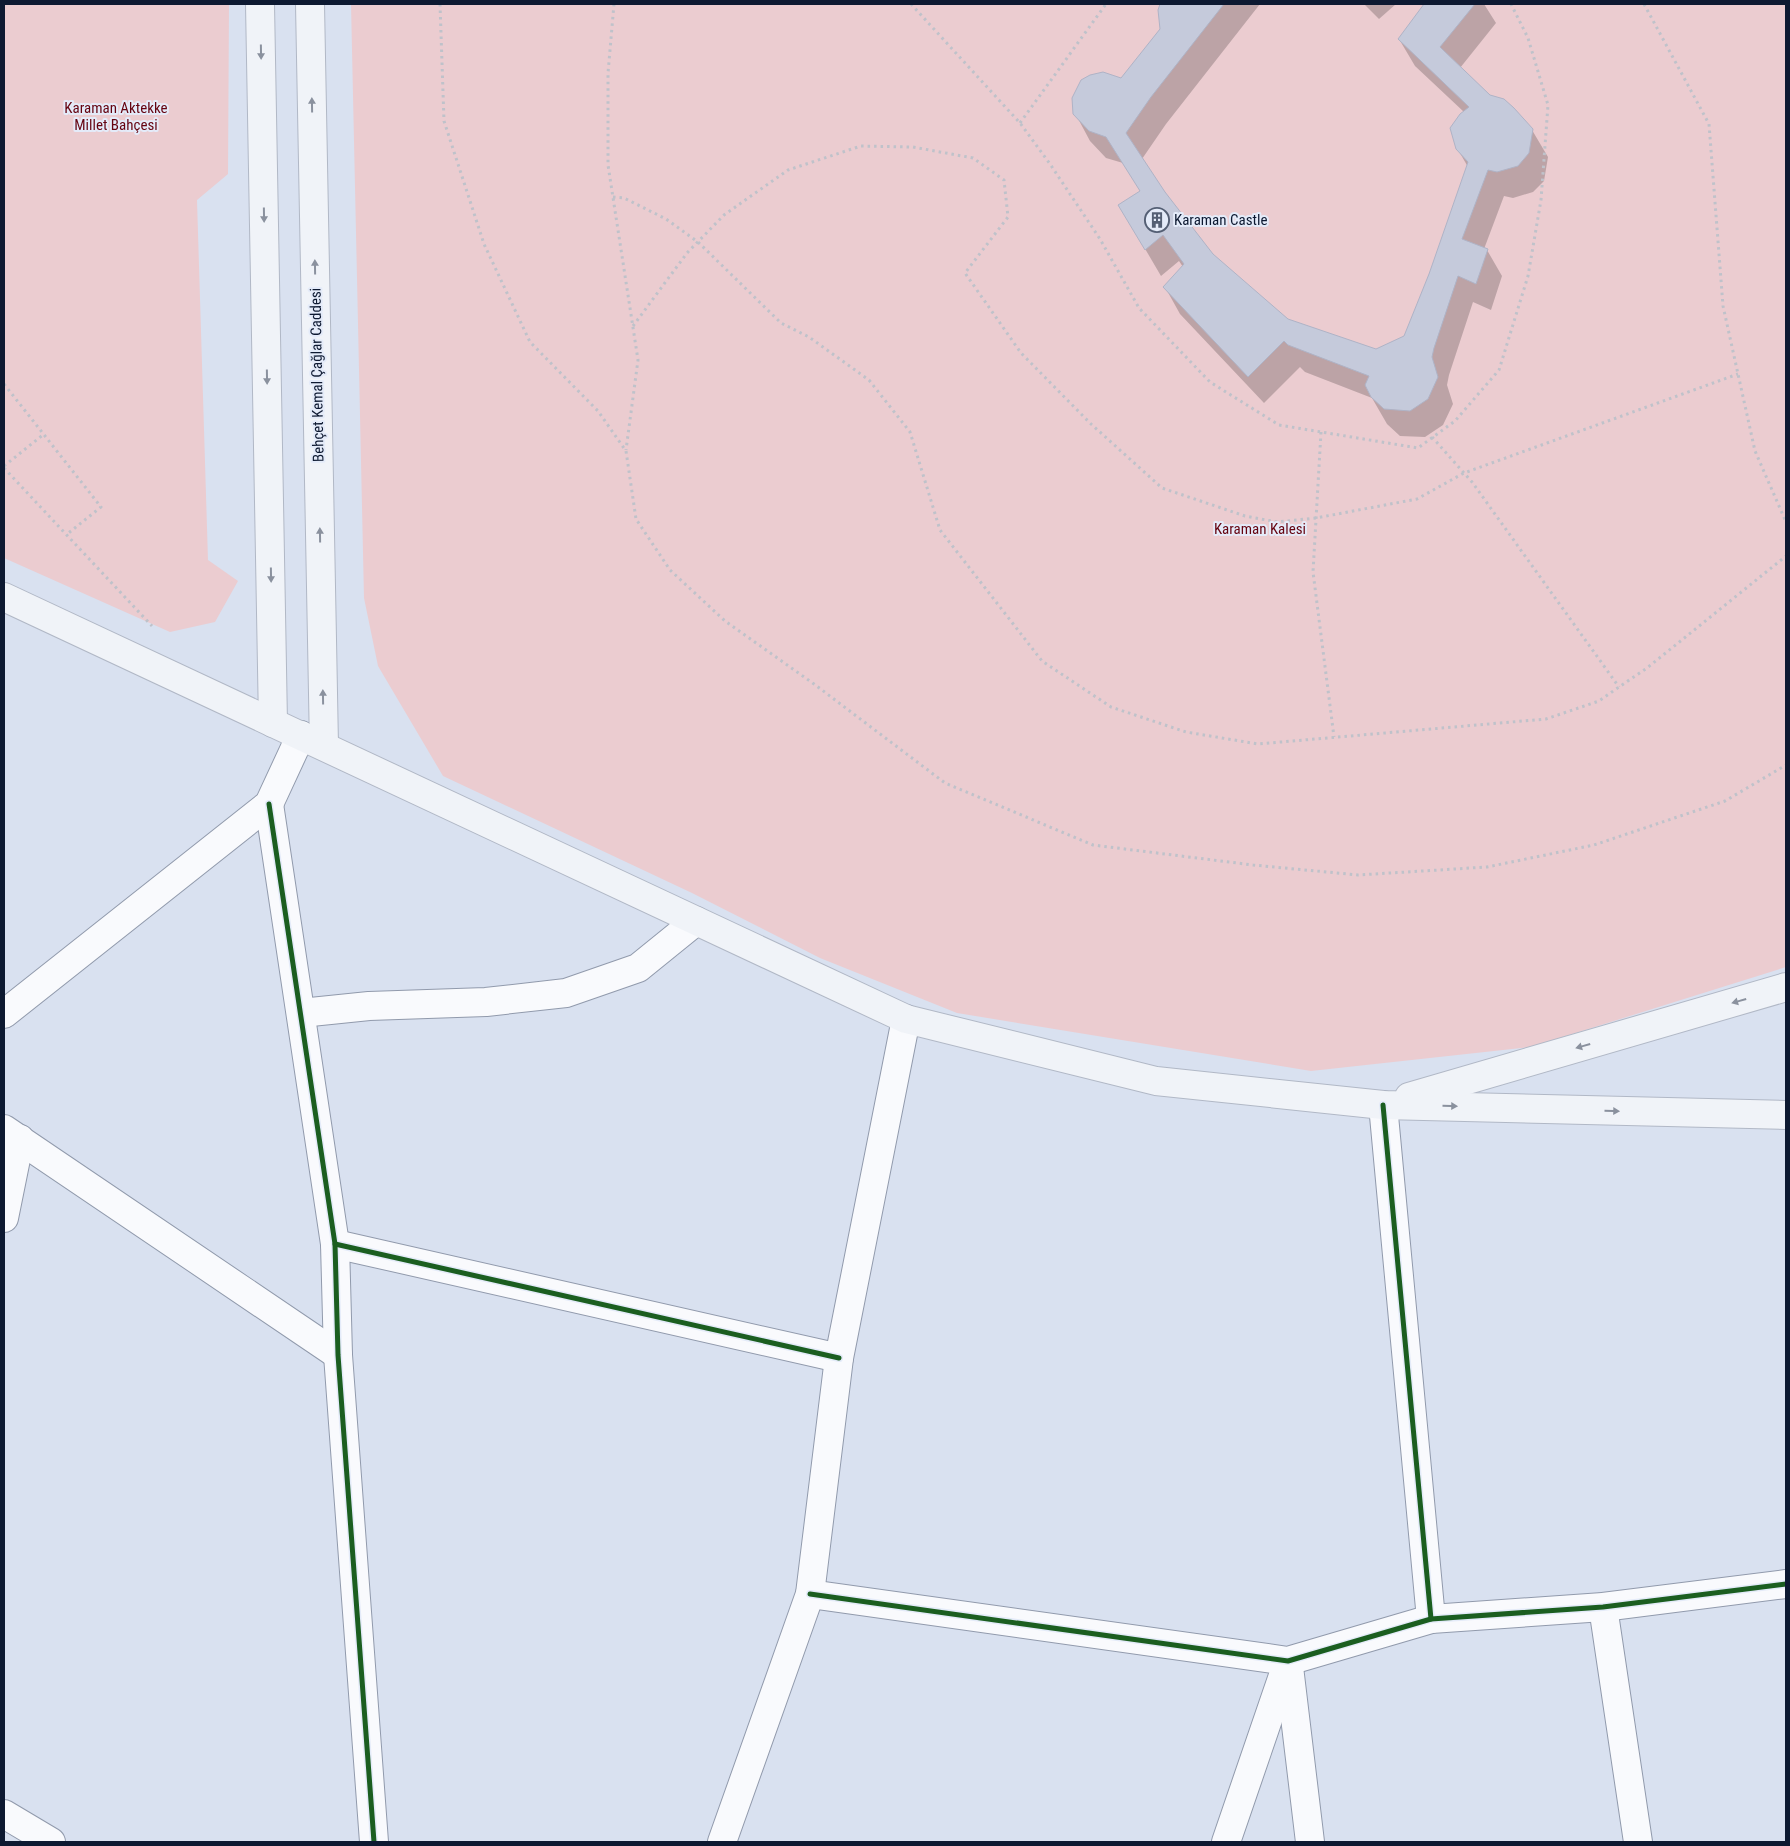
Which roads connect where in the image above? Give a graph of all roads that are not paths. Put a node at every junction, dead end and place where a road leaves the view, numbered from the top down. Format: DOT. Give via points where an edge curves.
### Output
graph roads {
  1 [pos="260,4"];
  2 [pos="310,4"];
  3 [pos="4,597"];
  4 [pos="274,723"];
  5 [pos="313,741"];
  6 [pos="269,804"];
  7 [pos="696,920"];
  8 [pos="1786,987"];
  9 [pos="301,1013"];
  10 [pos="4,1014"];
  11 [pos="906,1019"];
  12 [pos="1384,1105"];
  13 [pos="1786,1115"];
  14 [pos="12,1134"];
  15 [pos="4,1218"];
  16 [pos="335,1244"];
  17 [pos="338,1355"];
  18 [pos="839,1358"];
  19 [pos="1786,1584"];
  20 [pos="810,1594"];
  21 [pos="1603,1608"];
  22 [pos="1431,1619"];
  23 [pos="1288,1661"];
  24 [pos="4,1814"];
  25 [pos="51,1842"];
  26 [pos="374,1842"];
  27 [pos="722,1842"];
  28 [pos="1226,1842"];
  29 [pos="1310,1842"];
  30 [pos="1638,1842"];
  1 -- 4 [label="main road, one-way"];
  5 -- 2 [label="main road, Behçet Kemal Çağlar Caddesi, one-way"];
  3 -- 4 [label="main road"];
  4 -- 5 [label="main road"];
  5 -- 6 [label="street"];
  5 -- 7 [label="main road"];
  6 -- 9 [label="street"];
  6 -- 10 [label="street"];
  7 -- 9 [label="street" via="638,968 566,992 486,1002 369,1006"];
  7 -- 11 [label="main road"];
  8 -- 12 [label="main road, one-way"];
  9 -- 16 [label="street"];
  11 -- 12 [label="main road" via="1156,1081"];
  11 -- 18 [label="street"];
  12 -- 13 [label="main road, one-way"];
  12 -- 22 [label="street"];
  14 -- 15 [label="street"];
  14 -- 17 [label="street"];
  16 -- 17 [label="street"];
  16 -- 18 [label="street"];
  17 -- 26 [label="street"];
  18 -- 20 [label="street"];
  19 -- 21 [label="street"];
  20 -- 23 [label="street"];
  20 -- 27 [label="street"];
  21 -- 22 [label="street"];
  21 -- 30 [label="street"];
  22 -- 23 [label="street"];
  23 -- 28 [label="street"];
  23 -- 29 [label="street"];
  24 -- 25 [label="street"];
}
